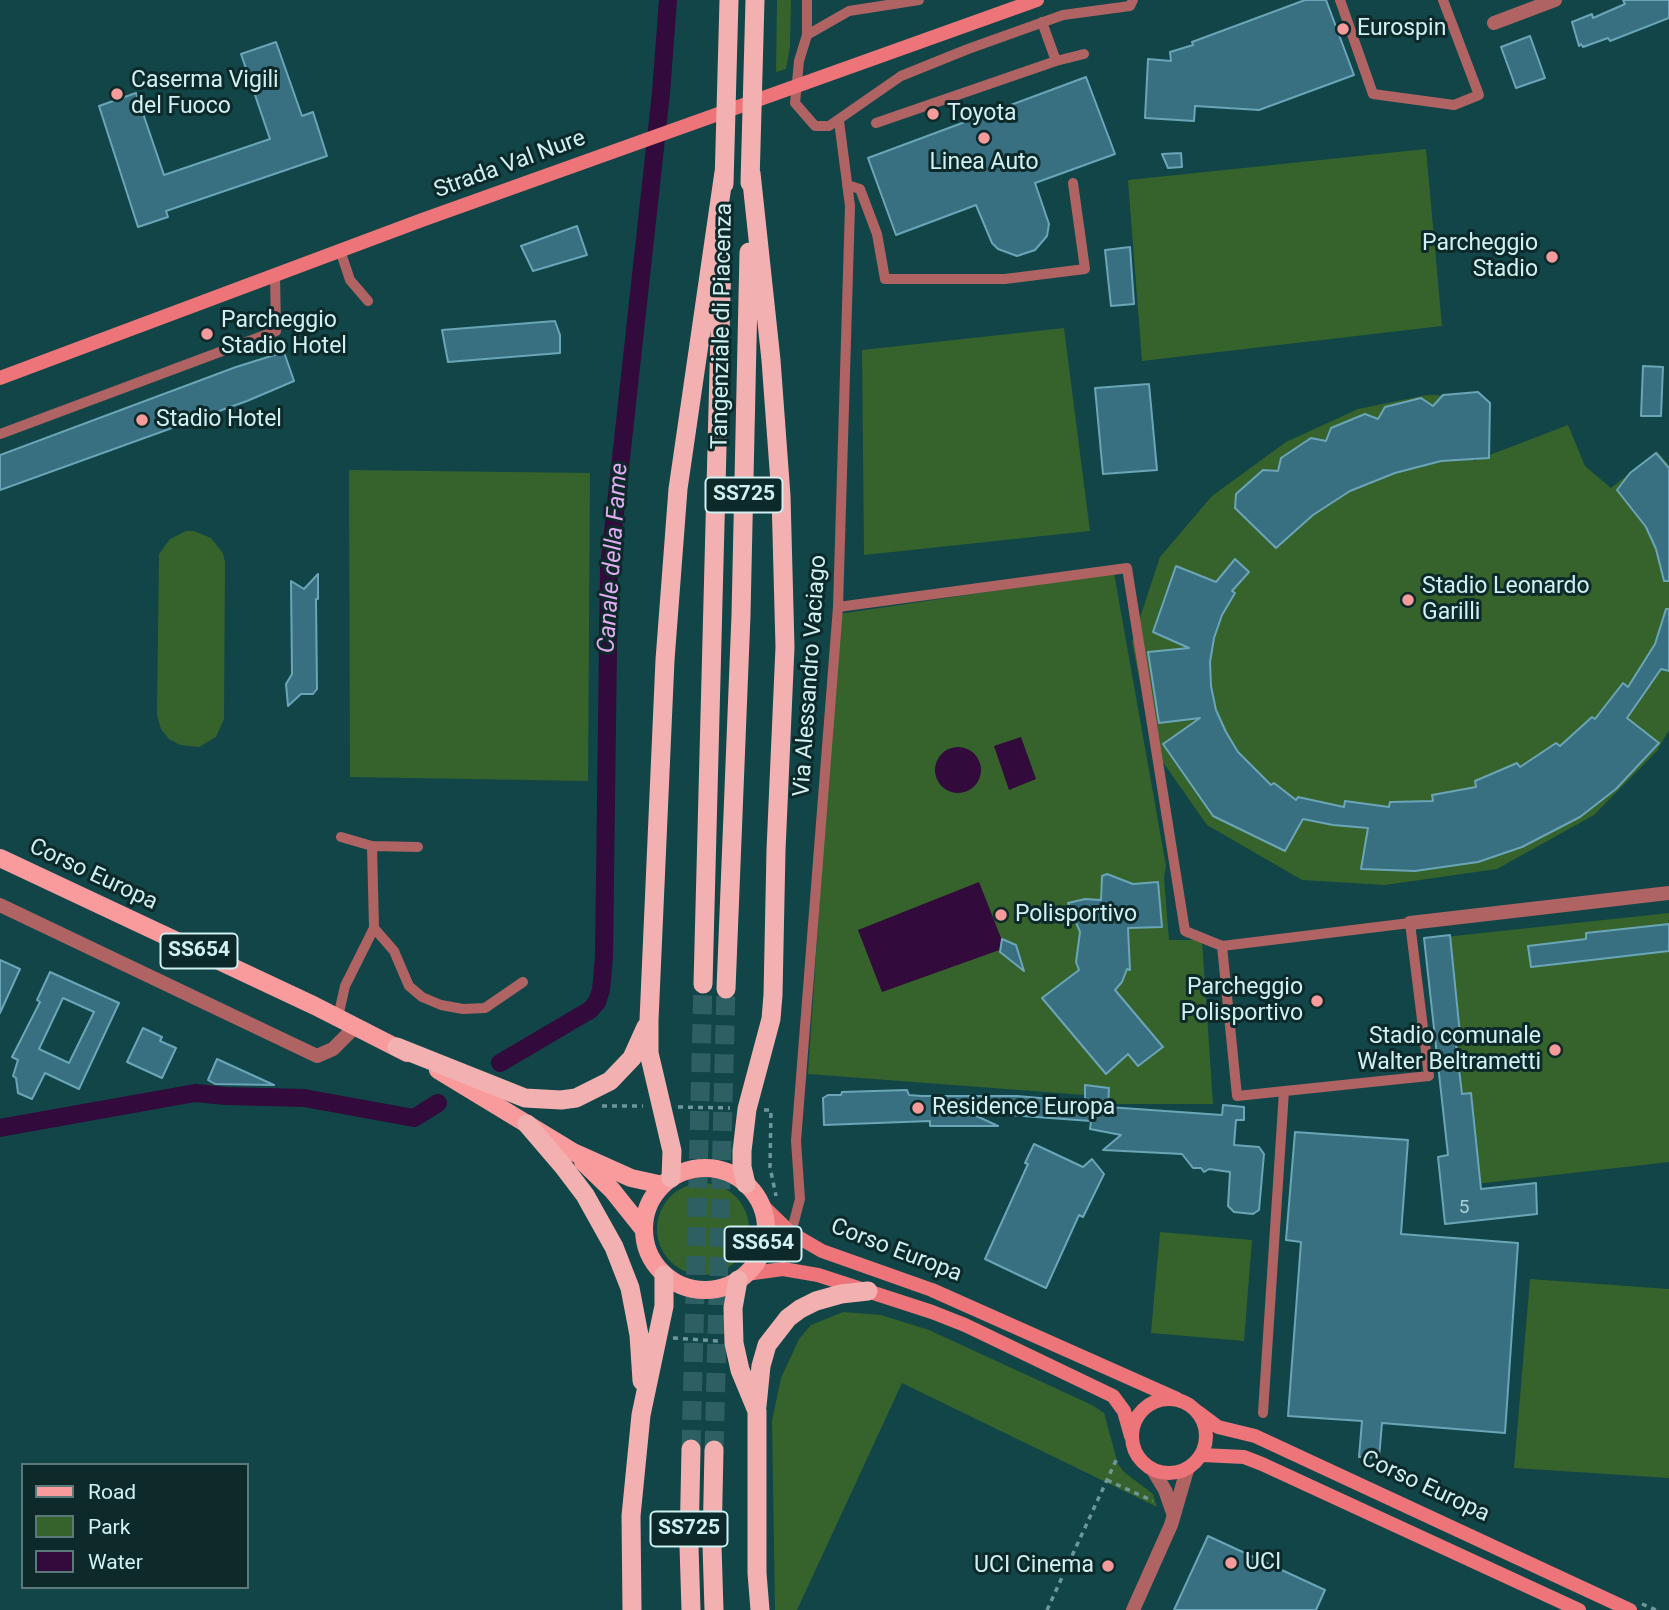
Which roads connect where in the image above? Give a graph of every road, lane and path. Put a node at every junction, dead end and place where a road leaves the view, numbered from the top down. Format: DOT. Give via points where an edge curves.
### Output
graph roads {
  1 [pos="729,0"];
  2 [pos="755,0"];
  3 [pos="807,0"];
  4 [pos="919,0"];
  5 [pos="1037,0"];
  6 [pos="1133,0"];
  7 [pos="1340,0"];
  8 [pos="1443,0"];
  9 [pos="1555,0"];
  10 [pos="1042,22"];
  11 [pos="1494,23"];
  12 [pos="807,35"];
  13 [pos="1084,54"];
  14 [pos="1056,61"];
  15 [pos="839,121"];
  16 [pos="876,123"];
  17 [pos="724,172"];
  18 [pos="751,173"];
  19 [pos="1073,183"];
  20 [pos="847,185"];
  21 [pos="340,250"];
  22 [pos="275,274"];
  23 [pos="368,301"];
  24 [pos="0,378"];
  25 [pos="0,433"];
  26 [pos="838,607"];
  27 [pos="341,837"];
  28 [pos="372,846"];
  29 [pos="418,847"];
  30 [pos="0,858"];
  31 [pos="1669,893"];
  32 [pos="0,905"];
  33 [pos="1409,923"];
  34 [pos="374,929"];
  35 [pos="1222,946"];
  36 [pos="523,982"];
  37 [pos="703,984"];
  38 [pos="726,989"];
  39 [pos="338,1017"];
  40 [pos="649,1020"];
  41 [pos="356,1026"];
  42 [pos="397,1047"];
  43 [pos="1284,1091"];
  44 [pos="600,1106"];
  45 [pos="652,1106"];
  46 [pos="671,1107"];
  47 [pos="739,1109"];
  48 [pos="527,1124"];
  49 [pos="573,1152"];
  50 [pos="667,1181"];
  51 [pos="746,1184"];
  52 [pos="761,1204"];
  53 [pos="644,1230"];
  54 [pos="791,1233"];
  55 [pos="664,1275"];
  56 [pos="742,1277"];
  57 [pos="868,1291"];
  58 [pos="667,1337"];
  59 [pos="724,1341"];
  60 [pos="1177,1399"];
  61 [pos="757,1411"];
  62 [pos="1198,1412"];
  63 [pos="1263,1413"];
  64 [pos="641,1415"];
  65 [pos="1131,1436"];
  66 [pos="691,1449"];
  67 [pos="713,1450"];
  68 [pos="1202,1455"];
  69 [pos="1118,1456"];
  70 [pos="1153,1470"];
  71 [pos="1187,1470"];
  72 [pos="1107,1480"];
  73 [pos="1159,1503"];
  74 [pos="1174,1515"];
  75 [pos="632,1610"];
  76 [pos="691,1610"];
  77 [pos="714,1610"];
  78 [pos="760,1610"];
  79 [pos="1047,1610"];
  80 [pos="1133,1610"];
  81 [pos="1579,1610"];
  82 [pos="1630,1610"];
  1 -- 17 [label="highway, Tangenziale di Piacenza / SS725"];
  2 -- 18 [label="highway, Tangenziale di Piacenza / SS725"];
  3 -- 12 [label="lane"];
  4 -- 12 [label="lane" via="849,12"];
  5 -- 21 [label="main road, Strada Val Nure"];
  6 -- 10 [label="lane" via="1130,6"];
  7 -- 8 [label="lane" via="1373,94 1454,105 1479,95"];
  9 -- 11 [label="street"];
  10 -- 14 [label="lane"];
  10 -- 15 [label="lane" via="901,76"];
  12 -- 15 [label="lane" via="795,103 815,126"];
  13 -- 14 [label="lane"];
  14 -- 16 [label="lane"];
  15 -- 20 [label="lane, Via Alessandro Vaciago"];
  17 -- 37 [label="highway, Tangenziale di Piacenza / SS725"];
  17 -- 40 [label="highway" via="678,489 665,660"];
  18 -- 38 [label="highway, Tangenziale di Piacenza / SS725" via="741,615"];
  18 -- 51 [label="highway" via="771,360 785,647 773,995 747,1109 742,1151"];
  19 -- 20 [label="lane" via="1085,269 1005,279 885,279 877,234 860,188"];
  20 -- 26 [label="lane, Via Alessandro Vaciago"];
  21 -- 22 [label="main road, Strada Val Nure"];
  21 -- 23 [label="lane" via="350,281"];
  22 -- 24 [label="main road, Strada Val Nure"];
  22 -- 25 [label="lane" via="276,331"];
  26 -- 35 [label="lane" via="1127,568 1185,931"];
  26 -- 54 [label="lane, Via Alessandro Vaciago" via="796,1141 800,1199"];
  27 -- 28 [label="lane"];
  28 -- 29 [label="lane"];
  28 -- 34 [label="lane"];
  30 -- 39 [label="main road, Corso Europa / SS654"];
  31 -- 33 [label="street"];
  32 -- 41 [label="street" via="317,1055 333,1049"];
  33 -- 35 [label="lane"];
  33 -- 43 [label="lane" via="1429,1076"];
  34 -- 36 [label="lane" via="394,951 409,986 441,1005 485,1008"];
  34 -- 39 [label="lane" via="345,986"];
  35 -- 43 [label="lane" via="1237,1096"];
  39 -- 41 [label="main road, Corso Europa / SS654"];
  40 -- 42 [label="highway" via="632,1058 617,1075 595,1090 561,1100 525,1098"];
  40 -- 50 [label="highway" via="649,1053 672,1151"];
  41 -- 42 [label="main road, Corso Europa / SS654"];
  42 -- 48 [label="main road, SS654"];
  43 -- 63 [label="lane"];
  44 -- 45 [label="path"];
  46 -- 47 [label="path"];
  48 -- 49 [label="main road, SS654"];
  48 -- 64 [label="highway" via="585,1195 614,1247 630,1288 639,1335"];
  49 -- 50 [label="main road, SS654" via="631,1178"];
  49 -- 53 [label="main road, SS654"];
  50 -- 51 [label="main road, SS654" via="690,1170 710,1168 730,1173"];
  50 -- 53 [label="main road" via="649,1206"];
  51 -- 52 [label="main road, SS654"];
  52 -- 54 [label="main road, Corso Europa / SS654"];
  52 -- 56 [label="main road, SS654" via="764,1241 756,1262"];
  53 -- 55 [label="main road, SS654" via="646,1247"];
  54 -- 60 [label="main road, Corso Europa / SS654" via="822,1251 932,1290"];
  55 -- 56 [label="main road, SS654" via="700,1290 720,1288"];
  55 -- 64 [label="highway" via="662,1316"];
  56 -- 57 [label="main road, SS654" via="783,1269"];
  56 -- 61 [label="highway" via="733,1308 734,1343"];
  57 -- 61 [label="highway" via="817,1301 783,1324 767,1345"];
  57 -- 65 [label="main road, Corso Europa / SS654" via="965,1325 1113,1396 1124,1410"];
  58 -- 59 [label="path"];
  60 -- 62 [label="main road"];
  60 -- 65 [label="main road" via="1146,1407"];
  61 -- 78 [label="highway"];
  62 -- 68 [label="main road" via="1207,1433"];
  62 -- 82 [label="main road, Corso Europa" via="1218,1427 1255,1436"];
  64 -- 75 [label="highway" via="631,1516"];
  65 -- 70 [label="main road" via="1137,1456"];
  66 -- 76 [label="highway, SS725"];
  67 -- 77 [label="highway, SS725"];
  68 -- 71 [label="main road"];
  68 -- 81 [label="main road, Corso Europa" via="1244,1457 1262,1464"];
  69 -- 72 [label="path"];
  70 -- 71 [label="main road" via="1164,1474"];
  70 -- 74 [label="street"];
  71 -- 74 [label="street"];
  72 -- 73 [label="path"];
  72 -- 79 [label="path"];
  74 -- 80 [label="street"];
}
